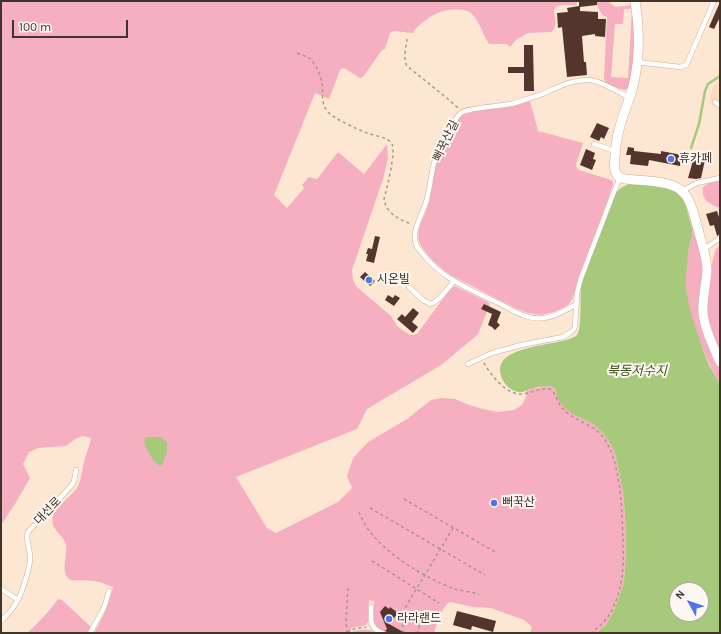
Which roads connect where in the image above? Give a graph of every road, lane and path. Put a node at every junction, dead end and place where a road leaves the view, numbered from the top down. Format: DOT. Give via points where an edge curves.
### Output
graph roads {
  1 [pos="635,1"];
  2 [pos="714,1"];
  3 [pos="408,39"];
  4 [pos="297,53"];
  5 [pos="637,62"];
  6 [pos="630,98"];
  7 [pos="715,102"];
  8 [pos="720,106"];
  9 [pos="461,112"];
  10 [pos="594,144"];
  11 [pos="615,150"];
  12 [pos="620,178"];
  13 [pos="720,178"];
  14 [pos="682,191"];
  15 [pos="416,227"];
  16 [pos="720,238"];
  17 [pos="703,250"];
  18 [pos="454,281"];
  19 [pos="409,287"];
  20 [pos="577,304"];
  21 [pos="480,358"];
  22 [pos="720,362"];
  23 [pos="468,364"];
  24 [pos="76,470"];
  25 [pos="404,499"];
  26 [pos="370,508"];
  27 [pos="359,512"];
  28 [pos="453,528"];
  29 [pos="441,549"];
  30 [pos="495,552"];
  31 [pos="372,560"];
  32 [pos="426,575"];
  33 [pos="485,575"];
  34 [pos="348,586"];
  35 [pos="1,589"];
  36 [pos="417,589"];
  37 [pos="109,591"];
  38 [pos="479,594"];
  39 [pos="18,600"];
  40 [pos="439,603"];
  41 [pos="371,607"];
  42 [pos="398,619"];
  43 [pos="408,619"];
  44 [pos="1,621"];
  45 [pos="404,623"];
  46 [pos="373,626"];
  47 [pos="403,630"];
  48 [pos="400,631"];
  49 [pos="347,632"];
  50 [pos="90,633"];
  51 [pos="382,633"];
  52 [pos="404,633"];
  53 [pos="417,633"];
  54 [pos="591,633"];
  1 -- 5 [label="street" via="638,30"];
  2 -- 5 [label="lane" via="686,65 680,67"];
  3 -- 9 [label="path" via="405,58 407,66"];
  4 -- 15 [label="path" via="308,57 316,66 321,76 323,103 328,112 351,126 391,143 393,156 385,204 391,214"];
  5 -- 6 [label="street"];
  6 -- 9 [label="lane, 뻐꾹산길" via="594,81 579,81 520,101"];
  6 -- 11 [label="street"];
  7 -- 8 [label="lane"];
  9 -- 15 [label="lane, 뻐꾹산길" via="434,164 424,210"];
  10 -- 11 [label="lane"];
  11 -- 12 [label="street" via="615,171"];
  12 -- 14 [label="street" via="668,184"];
  12 -- 20 [label="lane" via="578,286"];
  13 -- 14 [label="lane"];
  14 -- 17 [label="street" via="691,206"];
  15 -- 18 [label="lane, 뻐꾹산길" via="414,235 419,250 444,275"];
  16 -- 17 [label="lane"];
  17 -- 22 [label="street" via="707,270 703,313 706,328"];
  18 -- 19 [label="lane" via="434,303 430,304"];
  18 -- 20 [label="lane, 뻐꾹산길" via="515,312 536,318 551,317"];
  20 -- 21 [label="lane" via="575,326 567,335 505,349"];
  21 -- 23 [label="lane"];
  21 -- 54 [label="path" via="497,382 515,394 550,389 553,391 562,408 595,428 610,447 620,488 623,522 622,576 608,617"];
  24 -- 39 [label="lane, 대선로" via="71,486 26,536 30,561"];
  25 -- 28 [label="path"];
  26 -- 29 [label="path"];
  27 -- 32 [label="path" via="375,538 404,563"];
  28 -- 29 [label="path"];
  28 -- 30 [label="path"];
  29 -- 32 [label="path"];
  29 -- 33 [label="path"];
  31 -- 36 [label="path"];
  32 -- 36 [label="path"];
  32 -- 38 [label="path" via="456,589"];
  34 -- 49 [label="path"];
  35 -- 39 [label="lane"];
  36 -- 40 [label="path"];
  36 -- 43 [label="path" via="405,609"];
  37 -- 50 [label="lane" via="104,608"];
  39 -- 44 [label="lane, 대선로"];
  41 -- 46 [label="lane"];
  42 -- 45 [label="path"];
  43 -- 45 [label="path"];
  43 -- 53 [label="path" via="418,623"];
  45 -- 47 [label="path"];
  46 -- 49 [label="path"];
  46 -- 51 [label="lane"];
  47 -- 48 [label="path"];
  47 -- 52 [label="path"];
}
